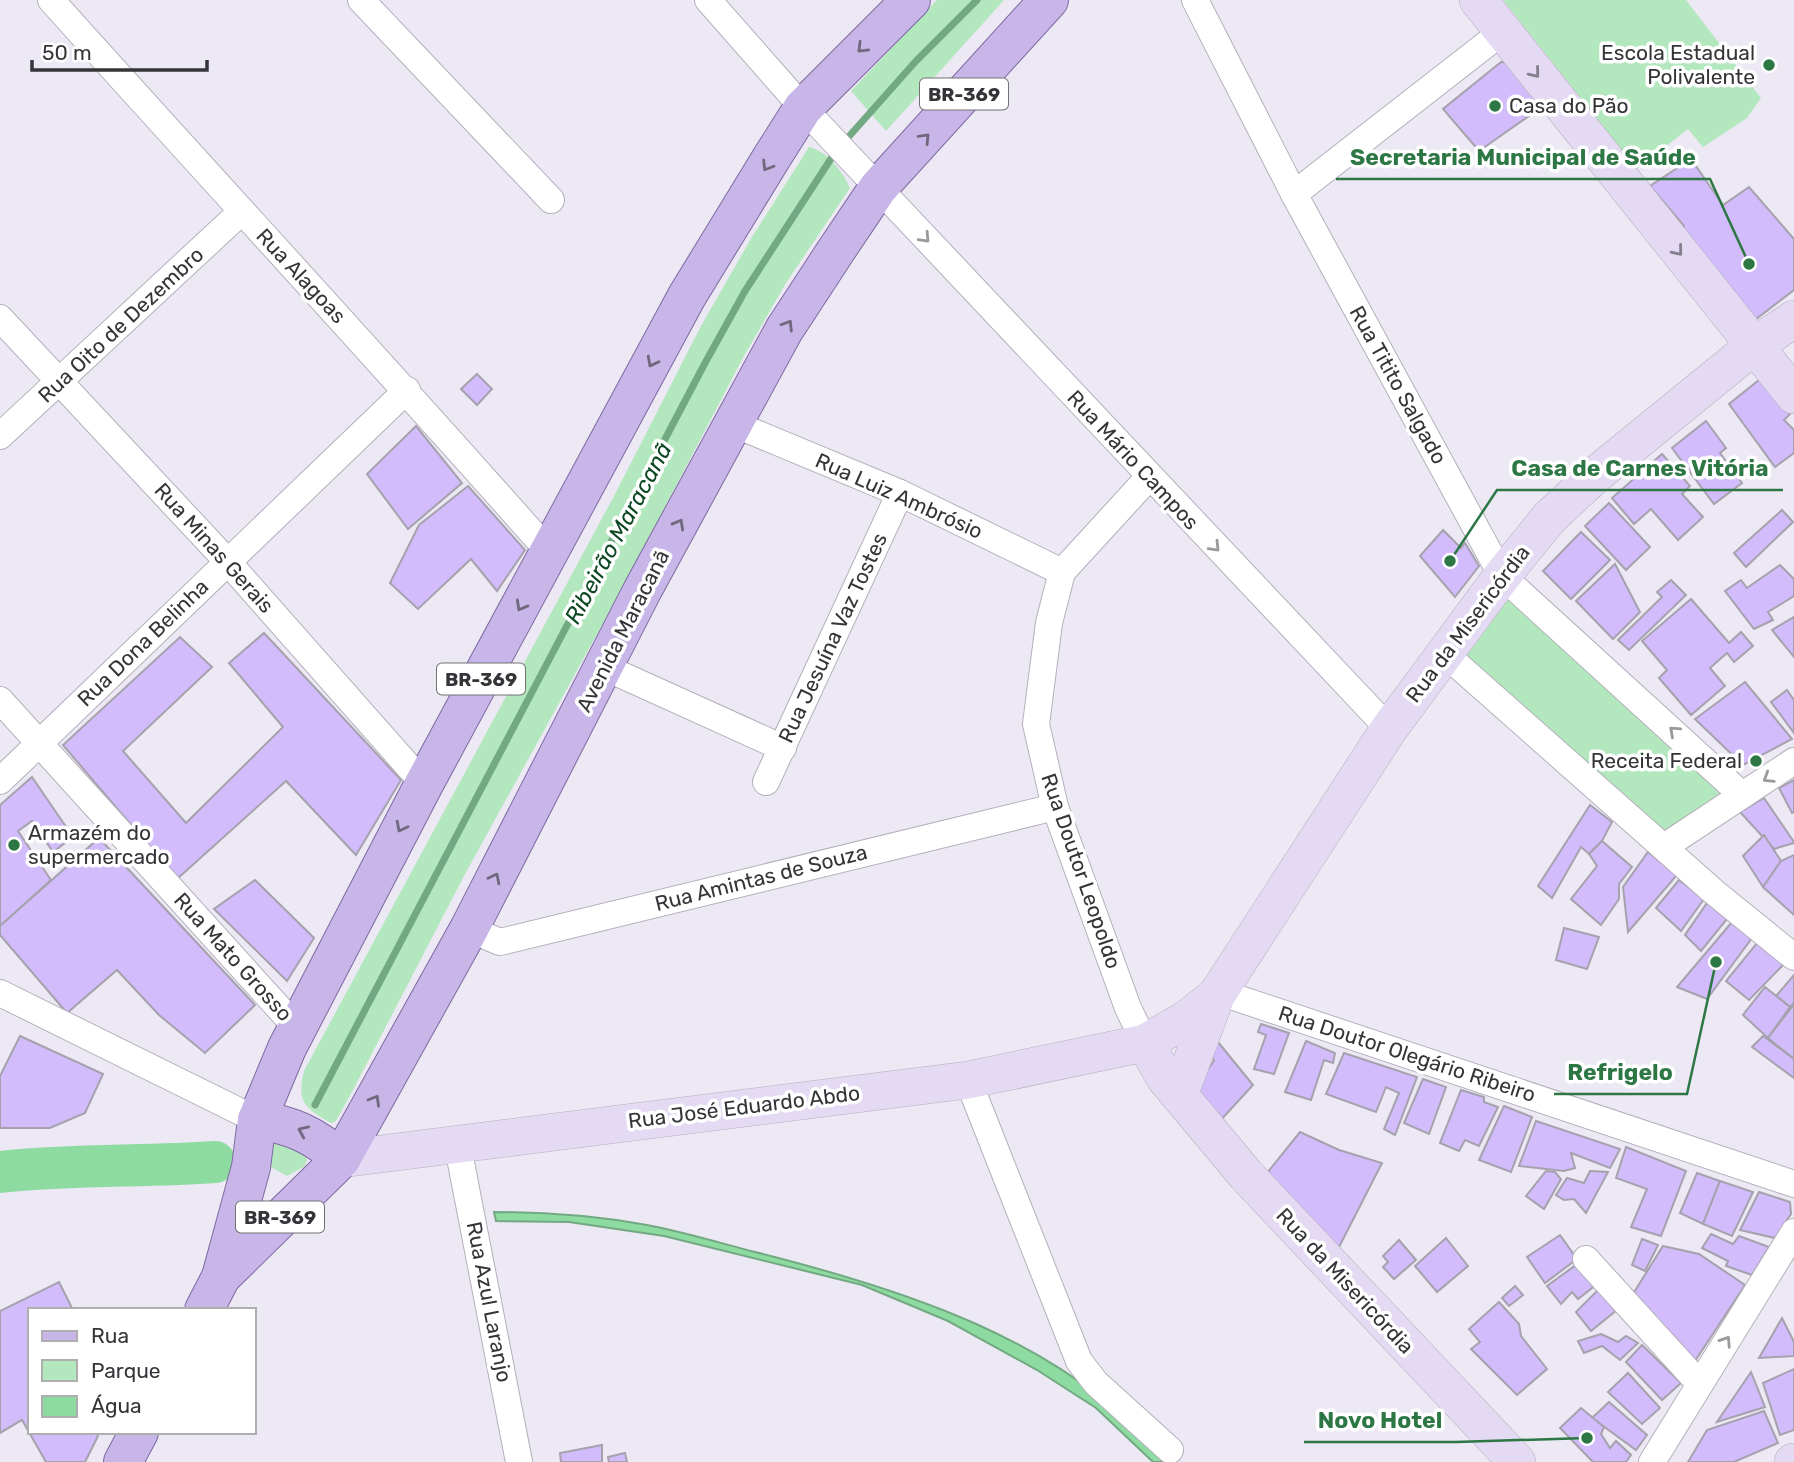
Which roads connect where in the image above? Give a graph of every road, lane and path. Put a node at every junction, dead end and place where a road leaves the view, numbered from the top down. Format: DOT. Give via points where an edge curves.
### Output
graph roads {
  1 [pos="51,0"];
  2 [pos="361,0"];
  3 [pos="708,0"];
  4 [pos="911,0"];
  5 [pos="1049,0"];
  6 [pos="1195,0"];
  7 [pos="1478,0"];
  8 [pos="1502,32"];
  9 [pos="811,115"];
  10 [pos="868,178"];
  11 [pos="1294,194"];
  12 [pos="551,200"];
  13 [pos="241,212"];
  14 [pos="0,318"];
  15 [pos="1794,319"];
  16 [pos="1754,346"];
  17 [pos="60,382"];
  18 [pos="408,390"];
  19 [pos="1794,395"];
  20 [pos="734,424"];
  21 [pos="0,436"];
  22 [pos="1149,477"];
  23 [pos="900,493"];
  24 [pos="551,553"];
  25 [pos="228,561"];
  26 [pos="1062,572"];
  27 [pos="1502,576"];
  28 [pos="1445,654"];
  29 [pos="604,667"];
  30 [pos="0,700"];
  31 [pos="1389,729"];
  32 [pos="40,744"];
  33 [pos="783,748"];
  34 [pos="1794,761"];
  35 [pos="0,781"];
  36 [pos="766,782"];
  37 [pos="424,784"];
  38 [pos="1741,794"];
  39 [pos="1055,807"];
  40 [pos="1664,847"];
  41 [pos="469,929"];
  42 [pos="1794,957"];
  43 [pos="0,993"];
  44 [pos="1217,994"];
  45 [pos="297,1028"];
  46 [pos="1145,1043"];
  47 [pos="968,1080"];
  48 [pos="1179,1095"];
  49 [pos="257,1119"];
  50 [pos="457,1142"];
  51 [pos="341,1159"];
  52 [pos="251,1167"];
  53 [pos="1794,1184"];
  54 [pos="302,1195"];
  55 [pos="1794,1231"];
  56 [pos="1586,1259"];
  57 [pos="213,1293"];
  58 [pos="1698,1382"];
  59 [pos="138,1434"];
  60 [pos="1170,1450"];
  61 [pos="123,1462"];
  62 [pos="519,1462"];
  63 [pos="1517,1462"];
  64 [pos="1652,1462"];
  1 -- 13 [label="street, Rua Alagoas"];
  2 -- 12 [label="street"];
  3 -- 9 [label="street, Rua Mário Campos"];
  4 -- 9 [label="main road, Avenida Maracanã / BR-369, one-way"];
  10 -- 5 [label="main road, Avenida Maracanã / BR-369, one-way"];
  6 -- 11 [label="street, Rua Titito Salgado"];
  7 -- 8 [label="street"];
  8 -- 11 [label="street"];
  8 -- 16 [label="street, one-way"];
  9 -- 10 [label="street, Rua Mário Campos"];
  9 -- 24 [label="main road, Avenida Maracanã / BR-369, one-way" via="687,296"];
  20 -- 10 [label="main road, Avenida Maracanã / BR-369, one-way"];
  10 -- 22 [label="street, Rua Mário Campos, one-way"];
  11 -- 27 [label="street, Rua Titito Salgado"];
  13 -- 17 [label="street, Rua Oito de Dezembro"];
  13 -- 18 [label="street, Rua Alagoas"];
  14 -- 17 [label="street, Rua Minas Gerais"];
  15 -- 16 [label="street, Rua da Misericórdia"];
  16 -- 19 [label="street"];
  16 -- 27 [label="street, Rua da Misericórdia" via="1593,477 1549,518"];
  17 -- 21 [label="street, Rua Oito de Dezembro"];
  17 -- 25 [label="street, Rua Minas Gerais"];
  18 -- 24 [label="street, Rua Alagoas"];
  18 -- 25 [label="street, Rua Dona Belinha"];
  20 -- 23 [label="street, Rua Luiz Ambrósio"];
  29 -- 20 [label="main road, Avenida Maracanã / BR-369, one-way"];
  22 -- 26 [label="street, Rua Doutor Leopoldo"];
  22 -- 31 [label="street, Rua Mário Campos, one-way"];
  23 -- 26 [label="street, Rua Luiz Ambrósio"];
  23 -- 33 [label="street, Rua Jesuína Vaz Tostes"];
  24 -- 37 [label="main road, Avenida Maracanã / BR-369, one-way"];
  25 -- 32 [label="street, Rua Dona Belinha"];
  25 -- 37 [label="street, Rua Minas Gerais"];
  26 -- 39 [label="street, Rua Doutor Leopoldo" via="1049,623 1036,724"];
  27 -- 28 [label="street, Rua da Misericórdia"];
  38 -- 27 [label="street, Rua Titito Salgado, one-way"];
  28 -- 31 [label="street, Rua da Misericórdia"];
  28 -- 40 [label="street"];
  29 -- 33 [label="street"];
  41 -- 29 [label="main road, Avenida Maracanã / BR-369, one-way"];
  30 -- 32 [label="street, Rua Mato Grosso"];
  31 -- 44 [label="street, Rua da Misericórdia"];
  32 -- 35 [label="street, Rua Dona Belinha"];
  32 -- 45 [label="street, Rua Mato Grosso"];
  33 -- 36 [label="street, Rua Jesuína Vaz Tostes"];
  34 -- 38 [label="street, one-way"];
  37 -- 45 [label="main road, Avenida Maracanã / BR-369, one-way"];
  38 -- 40 [label="street"];
  39 -- 41 [label="street, Rua Amintas de Souza" via="500,942"];
  39 -- 46 [label="street, Rua Doutor Leopoldo"];
  40 -- 42 [label="street"];
  51 -- 41 [label="main road, Avenida Maracanã / BR-369, one-way"];
  43 -- 49 [label="street"];
  44 -- 46 [label="street, Rua da Misericórdia"];
  44 -- 48 [label="street, Rua da Misericórdia"];
  44 -- 53 [label="street, Rua Doutor Olegário Ribeiro"];
  45 -- 49 [label="main road, Avenida Maracanã / BR-369"];
  46 -- 47 [label="street, Rua José Eduardo Abdo"];
  46 -- 48 [label="street, Rua da Misericórdia"];
  47 -- 50 [label="street, Rua José Eduardo Abdo"];
  47 -- 60 [label="street" via="1079,1361"];
  48 -- 63 [label="street, Rua da Misericórdia" via="1245,1175"];
  51 -- 49 [label="main road, one-way" via="317,1138"];
  49 -- 52 [label="main road, Avenida Maracanã / BR-369"];
  50 -- 51 [label="street, Rua José Eduardo Abdo"];
  50 -- 62 [label="street, Rua Azul Laranjo"];
  51 -- 54 [label="main road, Avenida Maracanã / BR-369"];
  52 -- 54 [label="main road" via="263,1181"];
  52 -- 57 [label="main road, Avenida Maracanã / BR-369"];
  54 -- 57 [label="main road, Avenida Maracanã / BR-369"];
  58 -- 55 [label="street, one-way"];
  56 -- 58 [label="street"];
  58 -- 64 [label="street"];
  59 -- 61 [label="main road"];
}
